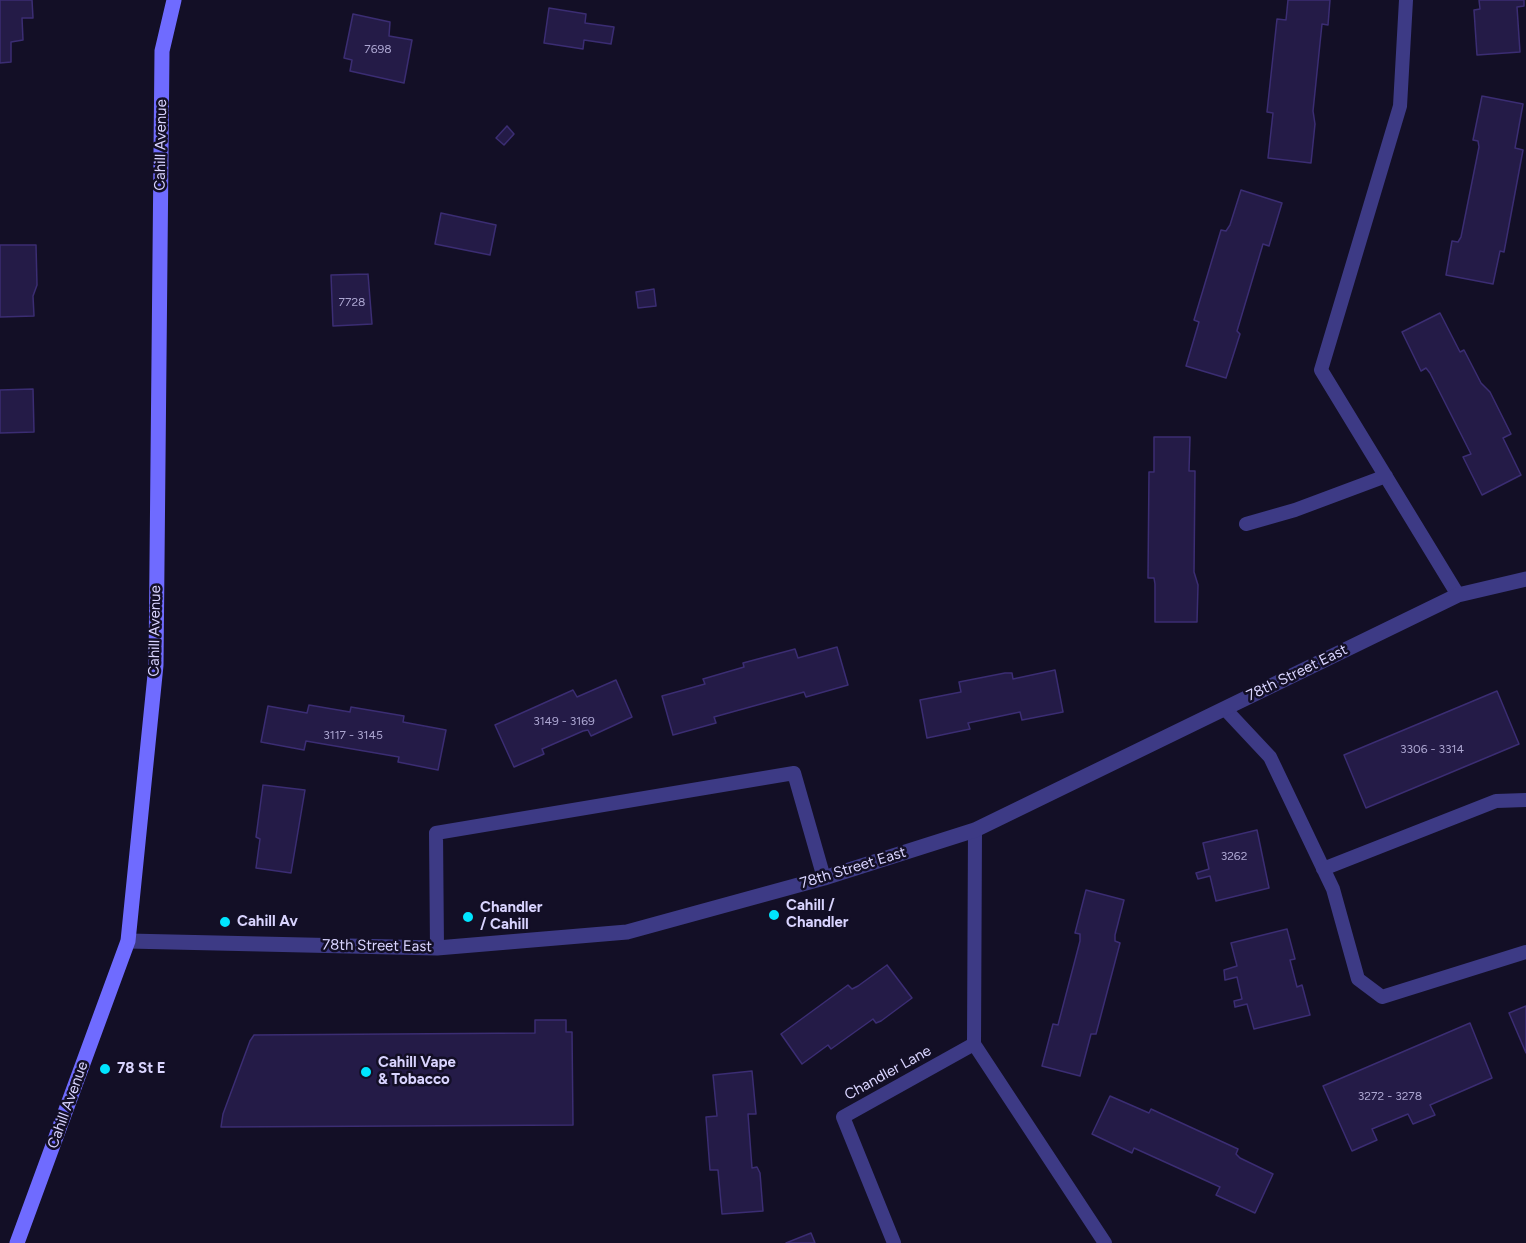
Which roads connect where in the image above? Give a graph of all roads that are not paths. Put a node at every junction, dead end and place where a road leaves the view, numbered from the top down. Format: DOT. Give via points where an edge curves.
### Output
graph roads {
  1 [pos="174,0"];
  2 [pos="1406,0"];
  3 [pos="1386,476"];
  4 [pos="1246,524"];
  5 [pos="1526,579"];
  6 [pos="1458,595"];
  7 [pos="1225,709"];
  8 [pos="1526,800"];
  9 [pos="975,830"];
  10 [pos="1323,869"];
  11 [pos="824,878"];
  12 [pos="128,941"];
  13 [pos="437,948"];
  14 [pos="1526,952"];
  15 [pos="974,1044"];
  16 [pos="17,1243"];
  17 [pos="894,1243"];
  18 [pos="1105,1243"];
  1 -- 12 [label="street, Cahill Avenue" via="162,51 156,665"];
  2 -- 3 [label="lane" via="1400,106 1321,370"];
  3 -- 4 [label="lane"];
  3 -- 6 [label="lane"];
  5 -- 6 [label="street, 78th Street East"];
  6 -- 7 [label="street, 78th Street East"];
  7 -- 9 [label="street, 78th Street East"];
  7 -- 10 [label="lane" via="1270,758"];
  8 -- 10 [label="lane" via="1496,801"];
  9 -- 11 [label="street, 78th Street East"];
  9 -- 15 [label="lane"];
  10 -- 14 [label="lane" via="1333,889 1358,979 1382,997"];
  11 -- 13 [label="street, 78th Street East" via="627,932"];
  11 -- 13 [label="lane" via="794,773 436,833"];
  12 -- 13 [label="street, 78th Street East"];
  12 -- 16 [label="street, Cahill Avenue"];
  15 -- 17 [label="lane, Chandler Lane" via="843,1118"];
  15 -- 18 [label="lane"];
}
